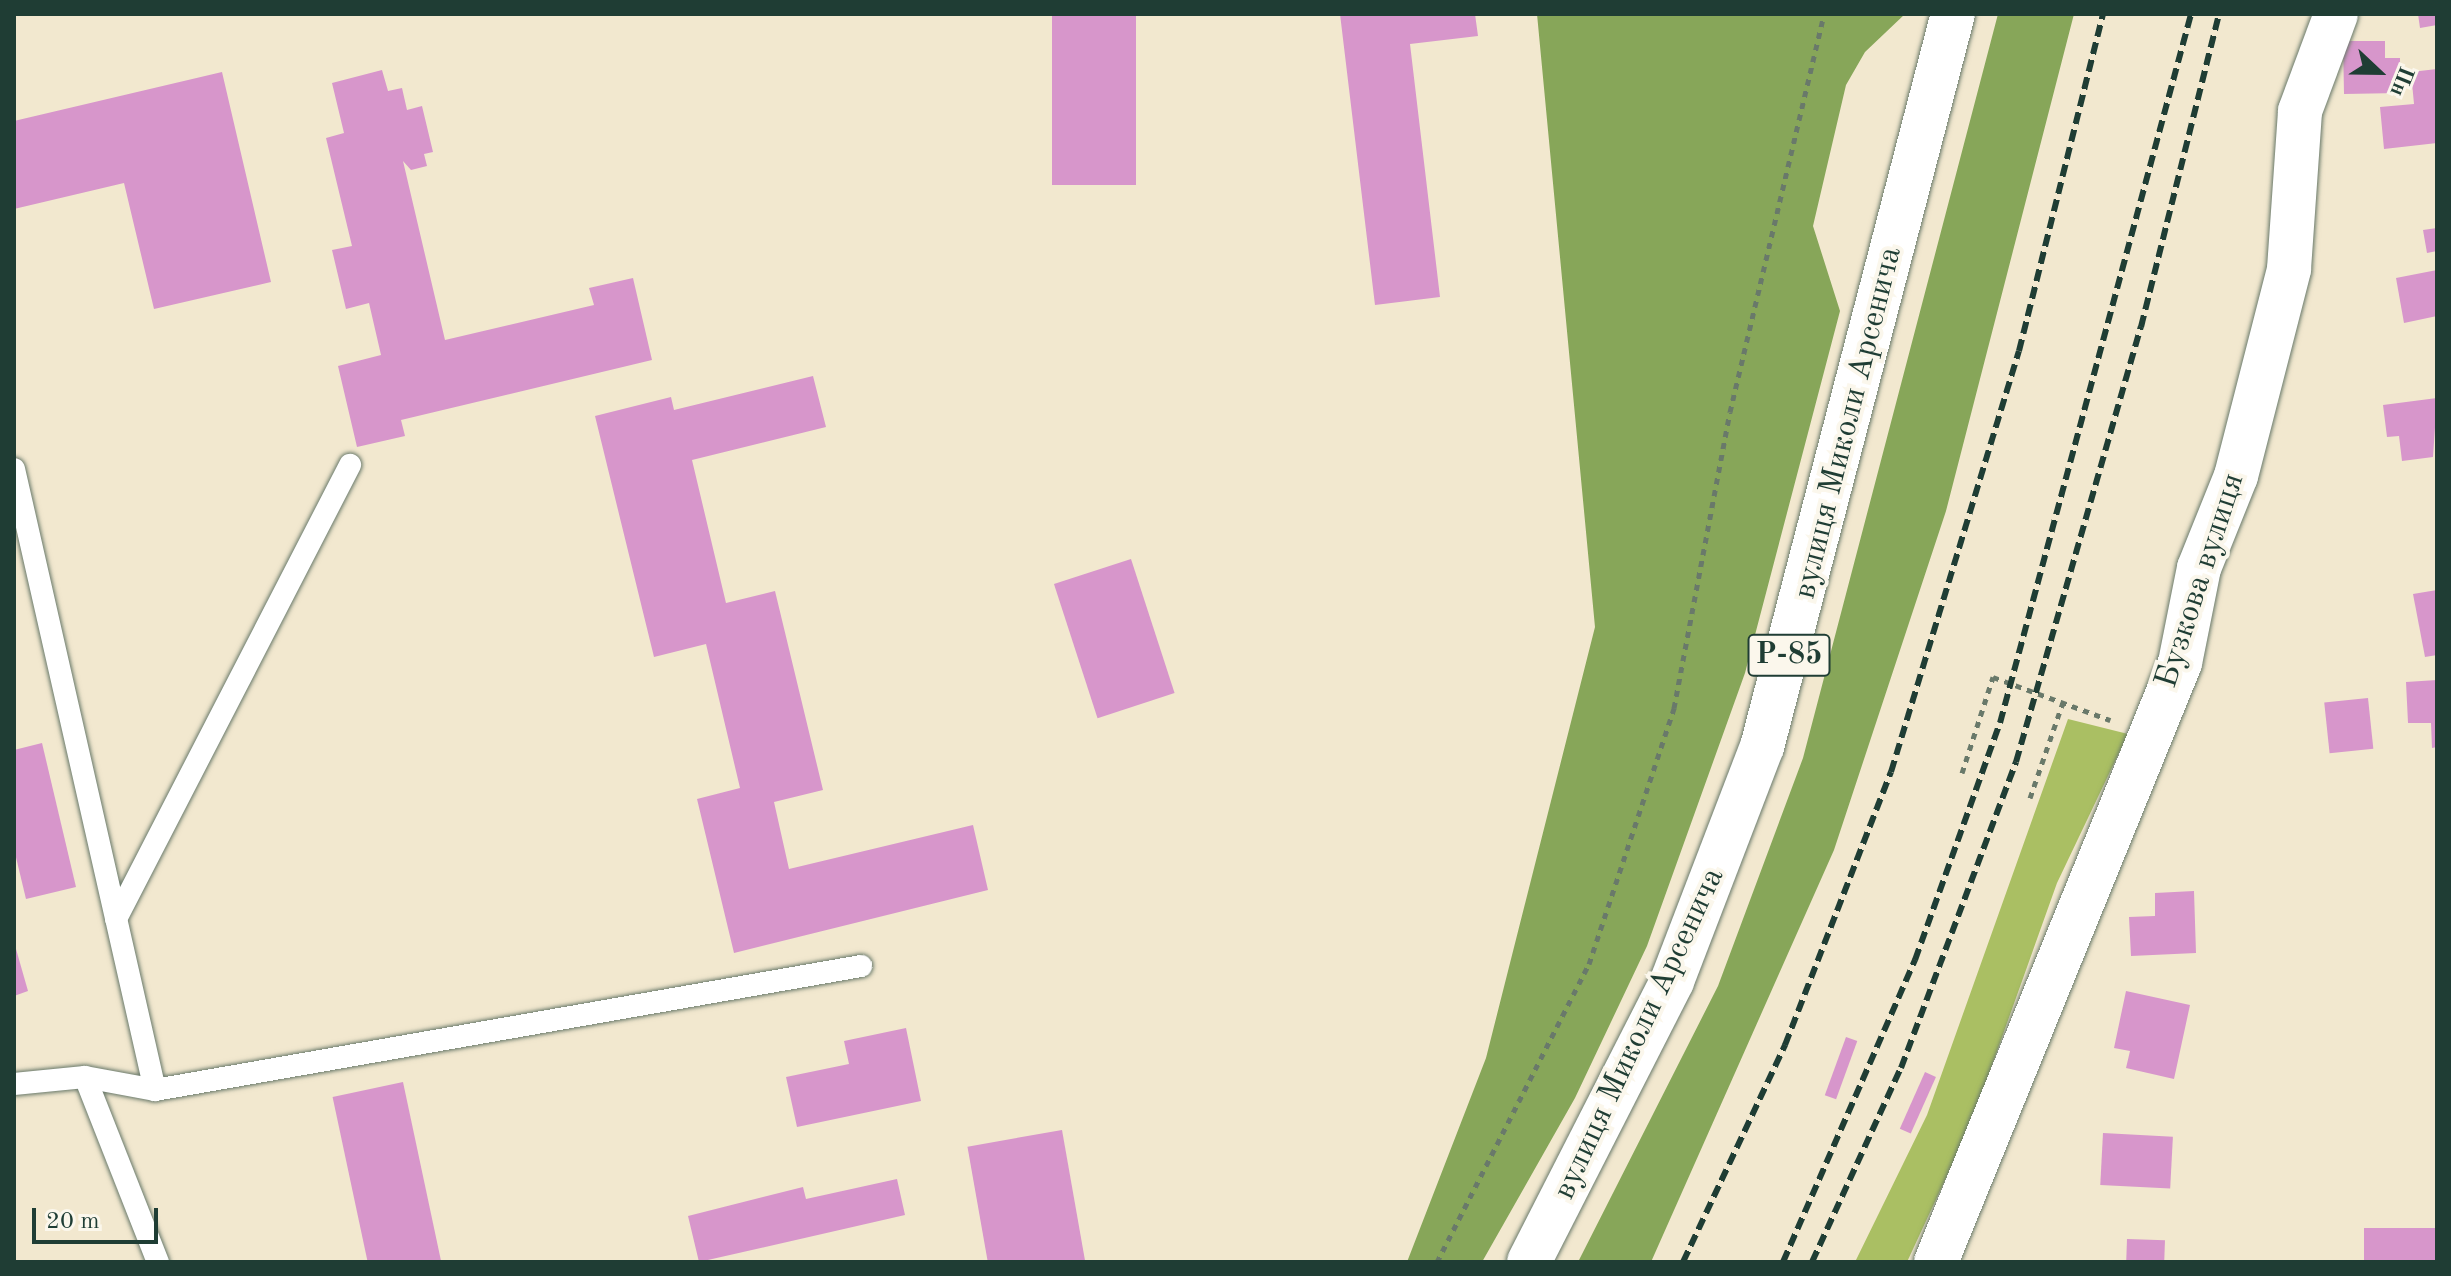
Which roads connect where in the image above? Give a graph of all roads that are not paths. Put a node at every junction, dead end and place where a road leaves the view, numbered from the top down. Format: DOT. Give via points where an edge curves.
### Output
graph roads {
  1 [pos="1953,14"];
  2 [pos="2336,14"];
  3 [pos="350,465"];
  4 [pos="14,469"];
  5 [pos="116,919"];
  6 [pos="861,966"];
  7 [pos="85,1077"];
  8 [pos="14,1084"];
  9 [pos="155,1090"];
  10 [pos="158,1262"];
  11 [pos="1529,1262"];
  12 [pos="1936,1262"];
  1 -- 11 [label="main road, вулиця Миколи Арсенича / Р-85" via="1762,747 1672,981"];
  2 -- 12 [label="main road, Бузкова вулиця" via="2300,111 2289,269 2236,476 2199,568 2180,663"];
  3 -- 5 [label="lane"];
  4 -- 5 [label="lane"];
  5 -- 9 [label="lane"];
  6 -- 9 [label="lane"];
  7 -- 8 [label="lane"];
  7 -- 9 [label="lane"];
  7 -- 10 [label="lane"];
}
